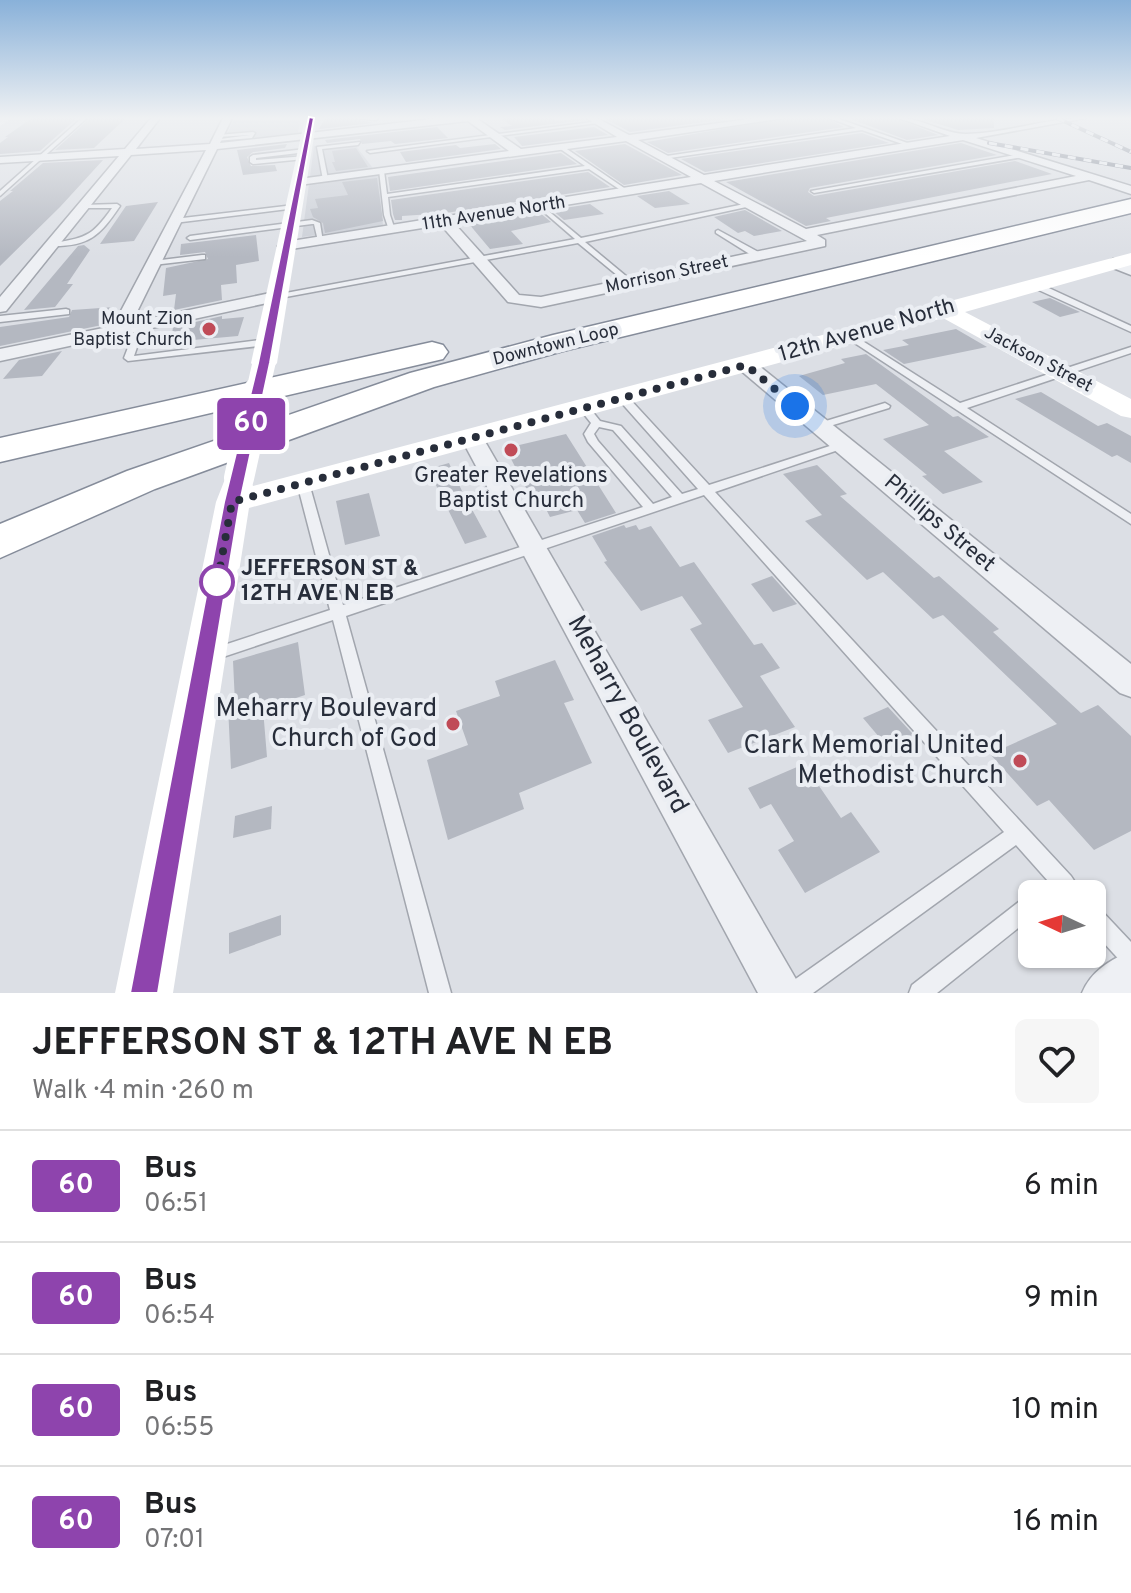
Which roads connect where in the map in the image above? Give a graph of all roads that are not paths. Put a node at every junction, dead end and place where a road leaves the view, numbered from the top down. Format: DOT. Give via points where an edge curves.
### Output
graph roads {
  1 [pos="35,164"];
  2 [pos="118,164"];
  3 [pos="203,164"];
  4 [pos="301,164"];
  5 [pos="312,164"];
  6 [pos="379,164"];
  7 [pos="433,164"];
  8 [pos="587,164"];
  9 [pos="676,164"];
  10 [pos="796,164"];
  11 [pos="972,164"];
  12 [pos="1048,164"];
  13 [pos="591,167"];
  14 [pos="383,171"];
  15 [pos="1089,177"];
  16 [pos="325,179"];
  17 [pos="702,179"];
  18 [pos="299,182"];
  19 [pos="814,191"];
  20 [pos="627,192"];
  21 [pos="0,194"];
  22 [pos="385,196"];
  23 [pos="1126,196"];
  24 [pos="749,205"];
  25 [pos="83,206"];
  26 [pos="540,206"];
  27 [pos="292,215"];
  28 [pos="174,221"];
  29 [pos="446,222"];
  30 [pos="392,230"];
  31 [pos="718,232"];
  32 [pos="803,234"];
  33 [pos="190,238"];
  34 [pos="321,241"];
  35 [pos="581,241"];
  36 [pos="51,245"];
  37 [pos="285,246"];
  38 [pos="759,256"];
  39 [pos="202,257"];
  40 [pos="480,260"];
  41 [pos="153,263"];
  42 [pos="1125,264"];
  43 [pos="629,283"];
  44 [pos="1035,285"];
  45 [pos="275,297"];
  46 [pos="0,307"];
  47 [pos="945,310"];
  48 [pos="66,312"];
  49 [pos="0,319"];
  50 [pos="141,324"];
  51 [pos="120,329"];
  52 [pos="1131,329"];
  53 [pos="850,336"];
  54 [pos="1131,350"];
  55 [pos="266,353"];
  56 [pos="0,355"];
  57 [pos="746,365"];
  58 [pos="1061,373"];
  59 [pos="623,398"];
  60 [pos="885,406"];
  61 [pos="958,407"];
  62 [pos="188,409"];
  63 [pos="1131,410"];
  64 [pos="590,415"];
  65 [pos="820,426"];
  66 [pos="472,438"];
  67 [pos="843,445"];
  68 [pos="0,450"];
  69 [pos="0,464"];
  70 [pos="237,475"];
  71 [pos="303,483"];
  72 [pos="707,490"];
  73 [pos="680,499"];
  74 [pos="651,509"];
  75 [pos="1131,520"];
  76 [pos="0,542"];
  77 [pos="533,548"];
  78 [pos="0,572"];
  79 [pos="338,613"];
  80 [pos="204,657"];
  81 [pos="1131,683"];
  82 [pos="1018,833"];
  83 [pos="1060,880"];
  84 [pos="1018,915"];
  85 [pos="1106,930"];
  86 [pos="1131,958"];
  87 [pos="1131,972"];
  88 [pos="144,993"];
  89 [pos="440,993"];
  90 [pos="782,993"];
  91 [pos="795,993"];
  92 [pos="920,993"];
  93 [pos="1104,993"];
  1 -- 21 [label="lane"];
  2 -- 25 [label="street"];
  3 -- 28 [label="street"];
  4 -- 18 [label="street"];
  5 -- 16 [label="lane"];
  6 -- 14 [label="lane"];
  7 -- 14 [label="street"];
  8 -- 13 [label="lane"];
  9 -- 17 [label="street"];
  10 -- 17 [label="street, 11th Avenue North"];
  11 -- 19 [label="lane"];
  12 -- 15 [label="street"];
  13 -- 20 [label="lane"];
  13 -- 22 [label="lane"];
  14 -- 16 [label="street"];
  14 -- 22 [label="lane"];
  15 -- 23 [label="street"];
  15 -- 32 [label="street"];
  16 -- 18 [label="street"];
  17 -- 20 [label="street, 11th Avenue North"];
  17 -- 24 [label="street"];
  18 -- 27 [label="street"];
  20 -- 26 [label="street, 11th Avenue North"];
  22 -- 30 [label="lane"];
  23 -- 62 [label="highway, Downtown Loop"];
  23 -- 70 [label="highway, Downtown Loop" via="422,380"];
  24 -- 32 [label="street"];
  24 -- 35 [label="lane"];
  25 -- 36 [label="street"];
  25 -- 36 [label="lane" via="117,206 95,236"];
  26 -- 29 [label="street, 11th Avenue North"];
  26 -- 35 [label="lane"];
  27 -- 28 [label="lane"];
  27 -- 33 [label="lane"];
  27 -- 34 [label="lane" via="317,223"];
  27 -- 37 [label="street"];
  28 -- 41 [label="street"];
  29 -- 30 [label="street, 11th Avenue North"];
  29 -- 40 [label="street"];
  30 -- 34 [label="street, 11th Avenue North"];
  31 -- 38 [label="lane"];
  32 -- 38 [label="street, Morrison Street" via="820,243"];
  34 -- 37 [label="street, 11th Avenue North"];
  35 -- 40 [label="lane"];
  35 -- 43 [label="lane"];
  36 -- 46 [label="street"];
  37 -- 45 [label="street"];
  38 -- 43 [label="street, Morrison Street"];
  39 -- 41 [label="lane"];
  40 -- 43 [label="street, Morrison Street" via="514,299 541,302"];
  40 -- 45 [label="lane"];
  41 -- 51 [label="street"];
  42 -- 44 [label="street, 12th Avenue North"];
  44 -- 47 [label="street, 12th Avenue North"];
  44 -- 52 [label="lane"];
  45 -- 50 [label="street"];
  45 -- 55 [label="street"];
  47 -- 53 [label="street, 12th Avenue North"];
  47 -- 58 [label="street, Jackson Street"];
  48 -- 49 [label="lane"];
  50 -- 51 [label="street"];
  50 -- 55 [label="lane" via="131,359"];
  51 -- 56 [label="street"];
  53 -- 57 [label="street, 12th Avenue North"];
  53 -- 61 [label="lane"];
  54 -- 58 [label="lane"];
  55 -- 70 [label="street, bridge"];
  57 -- 59 [label="street, 12th Avenue North"];
  57 -- 65 [label="street, Phillips Street"];
  58 -- 61 [label="lane"];
  58 -- 63 [label="street, Jackson Street"];
  59 -- 64 [label="street, 12th Avenue North"];
  59 -- 72 [label="lane"];
  60 -- 65 [label="lane"];
  61 -- 75 [label="lane"];
  62 -- 68 [label="highway, Downtown Loop"];
  62 -- 69 [label="highway"];
  64 -- 66 [label="street, 12th Avenue North"];
  64 -- 73 [label="lane" via="617,428"];
  64 -- 74 [label="lane" via="593,442"];
  65 -- 67 [label="street, Phillips Street"];
  66 -- 71 [label="street, 12th Avenue North"];
  66 -- 77 [label="street, Meharry Boulevard"];
  67 -- 72 [label="lane"];
  67 -- 81 [label="street, Phillips Street"];
  70 -- 71 [label="street, 12th Avenue North"];
  70 -- 76 [label="highway, Downtown Loop" via="141,480"];
  70 -- 78 [label="highway" via="97,515"];
  70 -- 80 [label="street"];
  71 -- 79 [label="lane"];
  72 -- 73 [label="lane"];
  72 -- 82 [label="lane"];
  73 -- 74 [label="lane"];
  74 -- 77 [label="lane"];
  77 -- 79 [label="lane"];
  77 -- 90 [label="street, Meharry Boulevard"];
  79 -- 80 [label="lane"];
  79 -- 89 [label="lane"];
  80 -- 88 [label="street"];
  82 -- 83 [label="lane"];
  82 -- 91 [label="lane"];
  84 -- 92 [label="lane"];
  85 -- 86 [label="lane"];
  87 -- 93 [label="street"];
}
